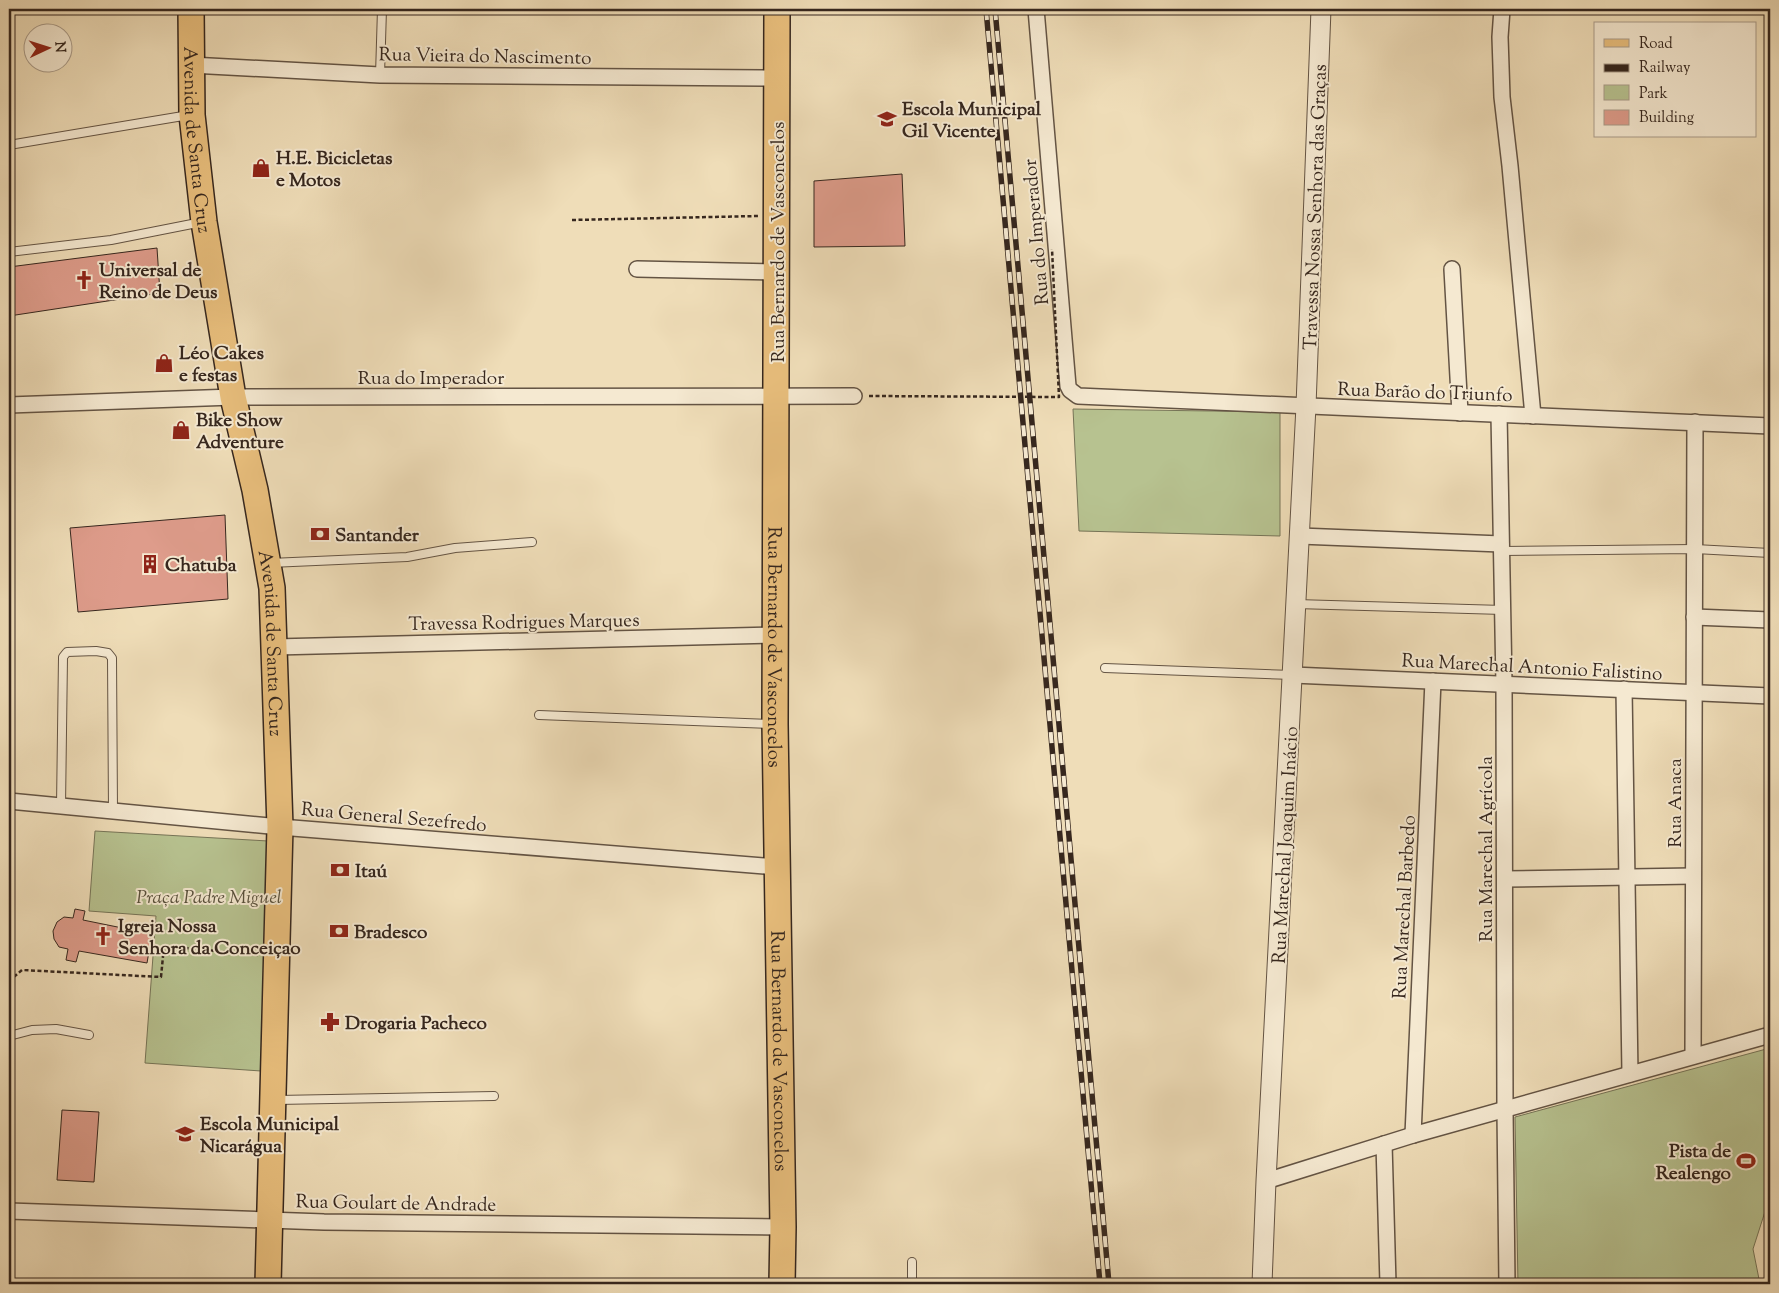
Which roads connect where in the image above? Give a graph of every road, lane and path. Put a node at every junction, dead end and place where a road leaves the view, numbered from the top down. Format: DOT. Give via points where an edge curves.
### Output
graph roads {
  1 [pos="191,9"];
  2 [pos="382,9"];
  3 [pos="1321,9"];
  4 [pos="1502,9"];
  5 [pos="1037,16"];
  6 [pos="777,19"];
  7 [pos="191,65"];
  8 [pos="777,72"];
  9 [pos="380,75"];
  10 [pos="192,115"];
  11 [pos="9,145"];
  12 [pos="777,216"];
  13 [pos="572,220"];
  14 [pos="204,222"];
  15 [pos="1052,249"];
  16 [pos="9,252"];
  17 [pos="637,269"];
  18 [pos="1452,269"];
  19 [pos="776,272"];
  20 [pos="861,396"];
  21 [pos="1078,396"];
  22 [pos="233,397"];
  23 [pos="775,397"];
  24 [pos="9,405"];
  25 [pos="1306,406"];
  26 [pos="1460,413"];
  27 [pos="1499,414"];
  28 [pos="1533,416"];
  29 [pos="1695,422"];
  30 [pos="1770,426"];
  31 [pos="1300,536"];
  32 [pos="532,542"];
  33 [pos="1501,547"];
  34 [pos="1695,549"];
  35 [pos="1770,552"];
  36 [pos="268,563"];
  37 [pos="1296,604"];
  38 [pos="1504,610"];
  39 [pos="1694,617"];
  40 [pos="1770,620"];
  41 [pos="775,635"];
  42 [pos="275,647"];
  43 [pos="1105,668"];
  44 [pos="1293,675"];
  45 [pos="1433,681"];
  46 [pos="1504,684"];
  47 [pos="1624,689"];
  48 [pos="1694,694"];
  49 [pos="1770,696"];
  50 [pos="539,715"];
  51 [pos="775,724"];
  52 [pos="9,801"];
  53 [pos="61,806"];
  54 [pos="113,811"];
  55 [pos="280,826"];
  56 [pos="777,867"];
  57 [pos="1628,876"];
  58 [pos="1693,876"];
  59 [pos="1505,879"];
  60 [pos="276,956"];
  61 [pos="9,981"];
  62 [pos="9,1036"];
  63 [pos="88,1036"];
  64 [pos="1770,1036"];
  65 [pos="1693,1056"];
  66 [pos="1630,1074"];
  67 [pos="494,1096"];
  68 [pos="272,1100"];
  69 [pos="1504,1110"];
  70 [pos="1413,1135"];
  71 [pos="1384,1144"];
  72 [pos="1266,1181"];
  73 [pos="9,1212"];
  74 [pos="269,1220"];
  75 [pos="783,1227"];
  76 [pos="912,1262"];
  77 [pos="268,1284"];
  78 [pos="782,1284"];
  79 [pos="912,1284"];
  80 [pos="1262,1284"];
  81 [pos="1388,1284"];
  82 [pos="1507,1284"];
  1 -- 7 [label="main road, Avenida de Santa Cruz"];
  2 -- 9 [label="lane"];
  3 -- 25 [label="street, Travessa Nossa Senhora das Graças"];
  4 -- 28 [label="street" via="1502,97"];
  5 -- 21 [label="street, Rua do Imperador" via="1068,386"];
  6 -- 8 [label="main road, Rua Bernardo de Vasconcelos"];
  7 -- 9 [label="street, Rua Vieira do Nascimento"];
  7 -- 10 [label="main road, Avenida de Santa Cruz"];
  8 -- 9 [label="street, Rua Vieira do Nascimento"];
  8 -- 12 [label="main road, Rua Bernardo de Vasconcelos"];
  10 -- 11 [label="lane"];
  10 -- 14 [label="main road, Avenida de Santa Cruz"];
  12 -- 13 [label="path"];
  12 -- 19 [label="main road, Rua Bernardo de Vasconcelos"];
  14 -- 16 [label="lane" via="111,240"];
  14 -- 22 [label="main road, Avenida de Santa Cruz"];
  15 -- 20 [label="path, bridge" via="1059,397"];
  17 -- 19 [label="street"];
  18 -- 26 [label="street"];
  19 -- 23 [label="main road, Rua Bernardo de Vasconcelos"];
  20 -- 23 [label="street, Rua do Imperador"];
  21 -- 25 [label="street, Rua Barão do Triunfo"];
  22 -- 23 [label="street, Rua do Imperador"];
  22 -- 24 [label="street, Rua do Imperador"];
  22 -- 36 [label="main road, Avenida de Santa Cruz"];
  23 -- 41 [label="main road, Rua Bernardo de Vasconcelos"];
  25 -- 26 [label="street, Rua Barão do Triunfo"];
  25 -- 31 [label="street, Rua Marechal Joaquim Inácio"];
  26 -- 27 [label="street, Rua Barão do Triunfo"];
  27 -- 28 [label="street, Rua Barão do Triunfo"];
  27 -- 33 [label="street, Rua Marechal Agrícola"];
  28 -- 29 [label="street, Rua Barão do Triunfo"];
  29 -- 30 [label="street, Rua Barão do Triunfo"];
  29 -- 34 [label="street, Rua Anaca"];
  31 -- 33 [label="street"];
  31 -- 37 [label="street, Rua Marechal Joaquim Inácio"];
  32 -- 36 [label="lane" via="455,548 408,557"];
  33 -- 34 [label="lane"];
  33 -- 38 [label="street, Rua Marechal Agrícola"];
  34 -- 35 [label="lane"];
  34 -- 39 [label="street, Rua Anaca"];
  36 -- 42 [label="main road, Avenida de Santa Cruz"];
  37 -- 38 [label="lane"];
  37 -- 44 [label="street, Rua Marechal Joaquim Inácio"];
  38 -- 46 [label="street, Rua Marechal Agrícola"];
  39 -- 40 [label="street"];
  39 -- 48 [label="street, Rua Anaca"];
  41 -- 42 [label="street, Travessa Rodrigues Marques"];
  41 -- 51 [label="main road, Rua Bernardo de Vasconcelos"];
  42 -- 55 [label="main road, Avenida de Santa Cruz"];
  43 -- 44 [label="lane"];
  44 -- 45 [label="street, Rua Marechal Antonio Falistino"];
  44 -- 72 [label="street, Rua Marechal Joaquim Inácio"];
  45 -- 46 [label="street, Rua Marechal Antonio Falistino"];
  45 -- 70 [label="street, Rua Marechal Barbedo"];
  46 -- 47 [label="street, Rua Marechal Antonio Falistino"];
  46 -- 59 [label="street, Rua Marechal Agrícola"];
  47 -- 48 [label="street, Rua Marechal Antonio Falistino"];
  47 -- 57 [label="street"];
  48 -- 49 [label="street, Rua Marechal Antonio Falistino"];
  48 -- 58 [label="street, Rua Anaca"];
  50 -- 51 [label="lane"];
  51 -- 56 [label="main road, Rua Bernardo de Vasconcelos"];
  52 -- 53 [label="street, Rua General Sezefredo"];
  53 -- 54 [label="street, Rua General Sezefredo"];
  53 -- 54 [label="lane" via="62,657 67,652 96,651 108,653 112,658"];
  54 -- 55 [label="street, Rua General Sezefredo"];
  55 -- 56 [label="street, Rua General Sezefredo"];
  55 -- 60 [label="main road, Avenida de Santa Cruz"];
  56 -- 75 [label="main road, Rua Bernardo de Vasconcelos"];
  57 -- 58 [label="street"];
  57 -- 59 [label="street"];
  57 -- 66 [label="street"];
  58 -- 65 [label="street, Rua Anaca"];
  59 -- 69 [label="street, Rua Marechal Agrícola"];
  60 -- 61 [label="path" via="164,946 161,977 22,970"];
  60 -- 68 [label="main road, Avenida de Santa Cruz"];
  62 -- 63 [label="lane" via="32,1030 56,1029"];
  64 -- 65 [label="street"];
  65 -- 66 [label="street"];
  66 -- 69 [label="street"];
  67 -- 68 [label="lane"];
  68 -- 74 [label="main road, Avenida de Santa Cruz"];
  69 -- 70 [label="street"];
  69 -- 82 [label="street, Rua Marechal Agrícola"];
  70 -- 71 [label="street"];
  71 -- 72 [label="street"];
  71 -- 81 [label="street"];
  72 -- 80 [label="street, Rua Marechal Joaquim Inácio"];
  73 -- 74 [label="street, Rua Goulart de Andrade"];
  74 -- 75 [label="street, Rua Goulart de Andrade"];
  74 -- 77 [label="main road, Avenida de Santa Cruz"];
  75 -- 78 [label="main road, Rua Bernardo de Vasconcelos"];
  76 -- 79 [label="lane"];
}
